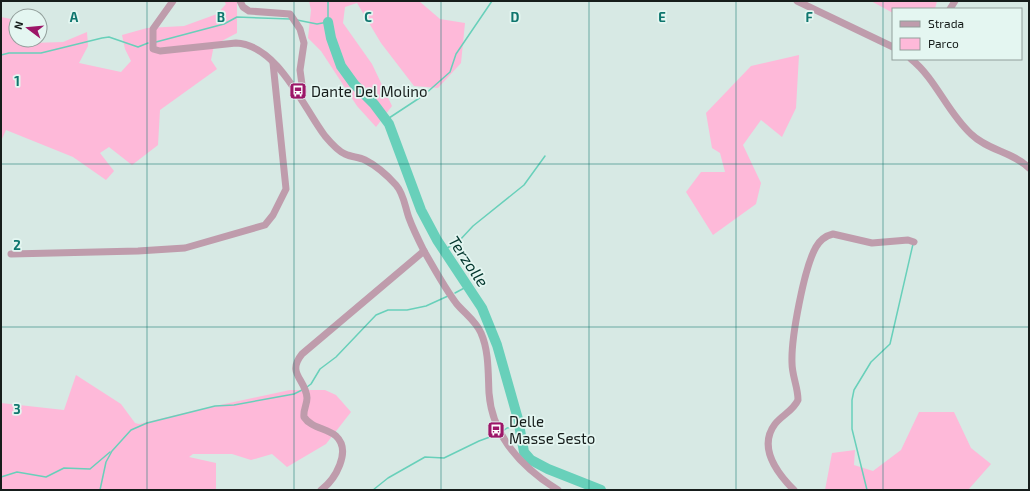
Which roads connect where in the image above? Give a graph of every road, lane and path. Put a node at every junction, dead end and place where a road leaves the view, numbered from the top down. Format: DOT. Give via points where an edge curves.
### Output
graph roads {
  1 [pos="173,1"];
  2 [pos="240,1"];
  3 [pos="797,1"];
  4 [pos="892,47"];
  5 [pos="913,61"];
  6 [pos="273,62"];
  7 [pos="300,95"];
  8 [pos="1029,168"];
  9 [pos="914,242"];
  10 [pos="424,251"];
  11 [pos="11,254"];
  12 [pos="321,490"];
  13 [pos="558,490"];
  14 [pos="794,490"];
  1 -- 6 [label="street" via="153,29 153,49 160,51 220,44 246,44 260,50"];
  2 -- 7 [label="street" via="243,7 249,10 290,14 300,29 304,43 300,70 303,92"];
  3 -- 4 [label="street"];
  5 -- 8 [label="street" via="970,134"];
  6 -- 7 [label="street"];
  6 -- 11 [label="street" via="286,188 265,225 185,248"];
  7 -- 10 [label="street" via="334,145 344,154 364,159 378,168 397,186"];
  9 -- 14 [label="street" via="908,240 872,243 833,234 826,236 816,246 810,259 792,340 792,363 798,400 792,410 775,424 769,444 769,454 777,471"];
  10 -- 12 [label="street" via="302,354 297,361 295,368 307,395 304,417 310,423 334,435 342,446 338,471"];
  10 -- 13 [label="street" via="450,295 475,323 485,342 490,404 500,434 517,456"];
}
